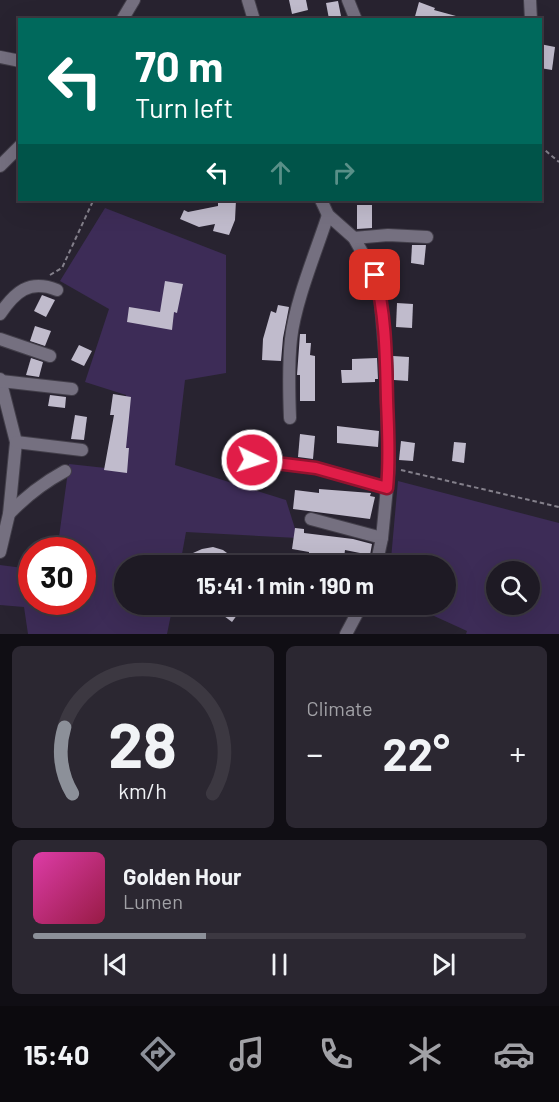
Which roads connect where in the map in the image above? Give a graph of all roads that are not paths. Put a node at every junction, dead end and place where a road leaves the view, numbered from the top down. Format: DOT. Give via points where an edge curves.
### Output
graph roads {
  1 [pos="134,0"];
  2 [pos="248,0"];
  3 [pos="348,0"];
  4 [pos="530,0"];
  5 [pos="123,18"];
  6 [pos="253,18"];
  7 [pos="355,18"];
  8 [pos="531,18"];
  9 [pos="0,57"];
  10 [pos="18,61"];
  11 [pos="18,148"];
  12 [pos="0,166"];
  13 [pos="321,201"];
  14 [pos="328,215"];
  15 [pos="427,237"];
  16 [pos="354,238"];
  17 [pos="57,290"];
  18 [pos="0,314"];
  19 [pos="0,339"];
  20 [pos="50,357"];
  21 [pos="0,380"];
  22 [pos="72,389"];
  23 [pos="290,418"];
  24 [pos="16,442"];
  25 [pos="82,450"];
  26 [pos="252,460"];
  27 [pos="65,471"];
  28 [pos="387,488"];
  29 [pos="9,514"];
  30 [pos="311,519"];
  31 [pos="382,538"];
  32 [pos="0,552"];
  33 [pos="378,555"];
  34 [pos="356,615"];
  35 [pos="346,634"];
  1 -- 5 [label="street"];
  2 -- 6 [label="street"];
  3 -- 7 [label="street"];
  4 -- 8 [label="street"];
  9 -- 10 [label="street"];
  11 -- 12 [label="street"];
  13 -- 14 [label="street"];
  14 -- 16 [label="street"];
  14 -- 23 [label="street" via="291,338"];
  15 -- 16 [label="street"];
  16 -- 28 [label="street" via="375,275 380,294 386,354"];
  17 -- 18 [label="street" via="32,285 10,299"];
  19 -- 20 [label="street"];
  21 -- 22 [label="street"];
  21 -- 24 [label="street"];
  24 -- 25 [label="street"];
  24 -- 29 [label="street"];
  26 -- 28 [label="street" via="316,468"];
  27 -- 29 [label="street" via="34,490"];
  28 -- 31 [label="street"];
  29 -- 32 [label="street"];
  30 -- 31 [label="street"];
  31 -- 33 [label="street"];
  34 -- 35 [label="street"];
}
